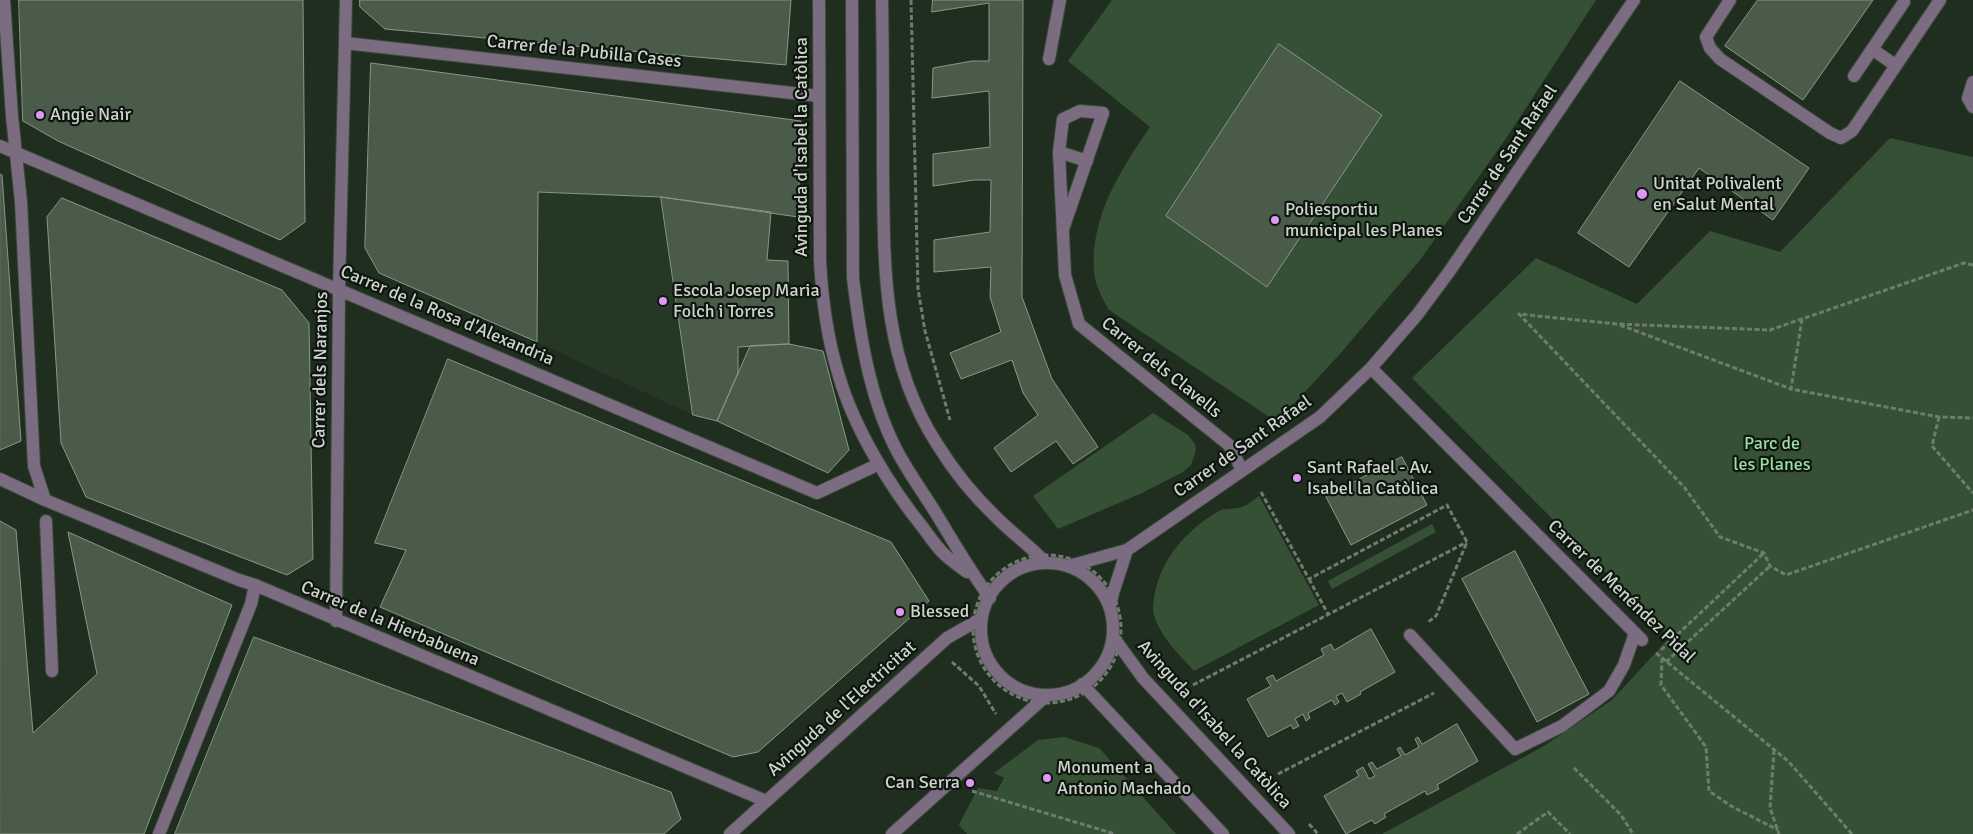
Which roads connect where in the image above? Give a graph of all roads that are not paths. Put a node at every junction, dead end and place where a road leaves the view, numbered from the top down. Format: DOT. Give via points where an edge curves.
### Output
graph roads {
  1 [pos="4,0"];
  2 [pos="346,0"];
  3 [pos="819,0"];
  4 [pos="852,0"];
  5 [pos="882,0"];
  6 [pos="1060,0"];
  7 [pos="1634,0"];
  8 [pos="1730,0"];
  9 [pos="1940,0"];
  10 [pos="1904,2"];
  11 [pos="345,43"];
  12 [pos="1872,49"];
  13 [pos="1049,59"];
  14 [pos="1896,65"];
  15 [pos="1854,76"];
  16 [pos="1973,82"];
  17 [pos="819,96"];
  18 [pos="1973,107"];
  19 [pos="0,146"];
  20 [pos="1059,152"];
  21 [pos="16,153"];
  22 [pos="1087,161"];
  23 [pos="1064,229"];
  24 [pos="339,289"];
  25 [pos="1371,368"];
  26 [pos="879,464"];
  27 [pos="1242,470"];
  28 [pos="0,479"];
  29 [pos="46,500"];
  30 [pos="46,521"];
  31 [pos="1126,550"];
  32 [pos="1042,559"];
  33 [pos="1068,566"];
  34 [pos="973,576"];
  35 [pos="255,585"];
  36 [pos="987,594"];
  37 [pos="1110,607"];
  38 [pos="978,620"];
  39 [pos="336,621"];
  40 [pos="1410,635"];
  41 [pos="1117,642"];
  42 [pos="52,672"];
  43 [pos="1086,687"];
  44 [pos="1042,699"];
  45 [pos="766,801"];
  46 [pos="159,834"];
  47 [pos="730,834"];
  48 [pos="892,834"];
  49 [pos="1223,834"];
  50 [pos="1289,834"];
  1 -- 21 [label="street"];
  2 -- 11 [label="street, Carrer dels Naranjos"];
  3 -- 17 [label="street, Avinguda d'Isabel la Catòlica"];
  4 -- 34 [label="street, Avinguda d'Isabel la Catòlica" via="853,278 865,358 884,422 895,446 916,486"];
  5 -- 32 [label="street" via="884,256 889,315 898,352 909,389 936,444 990,511"];
  6 -- 13 [label="street"];
  7 -- 25 [label="street, Carrer de Sant Rafael" via="1449,272"];
  8 -- 14 [label="street" via="1706,37 1710,48 1720,59 1841,138 1852,131"];
  9 -- 14 [label="street"];
  10 -- 12 [label="street"];
  11 -- 17 [label="street, Carrer de la Pubilla Cases"];
  11 -- 24 [label="street, Carrer dels Naranjos"];
  12 -- 14 [label="street"];
  12 -- 15 [label="street"];
  16 -- 18 [label="street" via="1968,98"];
  17 -- 26 [label="street, Avinguda d'Isabel la Catòlica" via="820,260 826,322 840,378"];
  19 -- 21 [label="street, Carrer de la Rosa d'Alexandria"];
  20 -- 22 [label="street"];
  20 -- 22 [label="street, Carrer dels Clavells" via="1063,119 1080,111 1103,113"];
  20 -- 23 [label="street, Carrer dels Clavells"];
  21 -- 24 [label="street, Carrer de la Rosa d'Alexandria"];
  21 -- 29 [label="street" via="34,466"];
  22 -- 23 [label="street, Carrer dels Clavells"];
  23 -- 27 [label="street, Carrer dels Clavells" via="1065,275 1079,324 1229,445"];
  24 -- 26 [label="street, Carrer de la Rosa d'Alexandria" via="817,493"];
  24 -- 39 [label="street, Carrer dels Naranjos"];
  25 -- 27 [label="street, Carrer de Sant Rafael" via="1320,417"];
  25 -- 40 [label="street, Carrer de Menéndez Pidal" via="1638,637 1609,691 1562,726 1515,749"];
  26 -- 34 [label="street, Avinguda d'Isabel la Catòlica" via="898,496 942,553"];
  27 -- 31 [label="street, Carrer de Sant Rafael"];
  28 -- 29 [label="street, Carrer de la Hierbabuena"];
  29 -- 35 [label="street, Carrer de la Hierbabuena"];
  30 -- 42 [label="street"];
  31 -- 33 [label="street, Carrer de Sant Rafael"];
  31 -- 37 [label="street"];
  32 -- 33 [label="street"];
  32 -- 36 [label="street" via="1010,576"];
  33 -- 37 [label="street" via="1088,577 1104,594"];
  34 -- 36 [label="street, Avinguda d'Isabel la Catòlica"];
  35 -- 39 [label="street, Carrer de la Hierbabuena"];
  35 -- 46 [label="street" via="251,604"];
  36 -- 38 [label="street"];
  37 -- 41 [label="street"];
  38 -- 44 [label="street" via="988,659 1000,676 1018,689"];
  38 -- 45 [label="street, Avinguda de l'Electricitat" via="947,638"];
  39 -- 45 [label="street, Carrer de la Hierbabuena"];
  41 -- 43 [label="street"];
  41 -- 50 [label="street, Avinguda d'Isabel la Catòlica" via="1143,678"];
  43 -- 44 [label="street"];
  43 -- 49 [label="street"];
  44 -- 48 [label="street"];
  45 -- 47 [label="street, Avinguda de l'Electricitat"];
}
